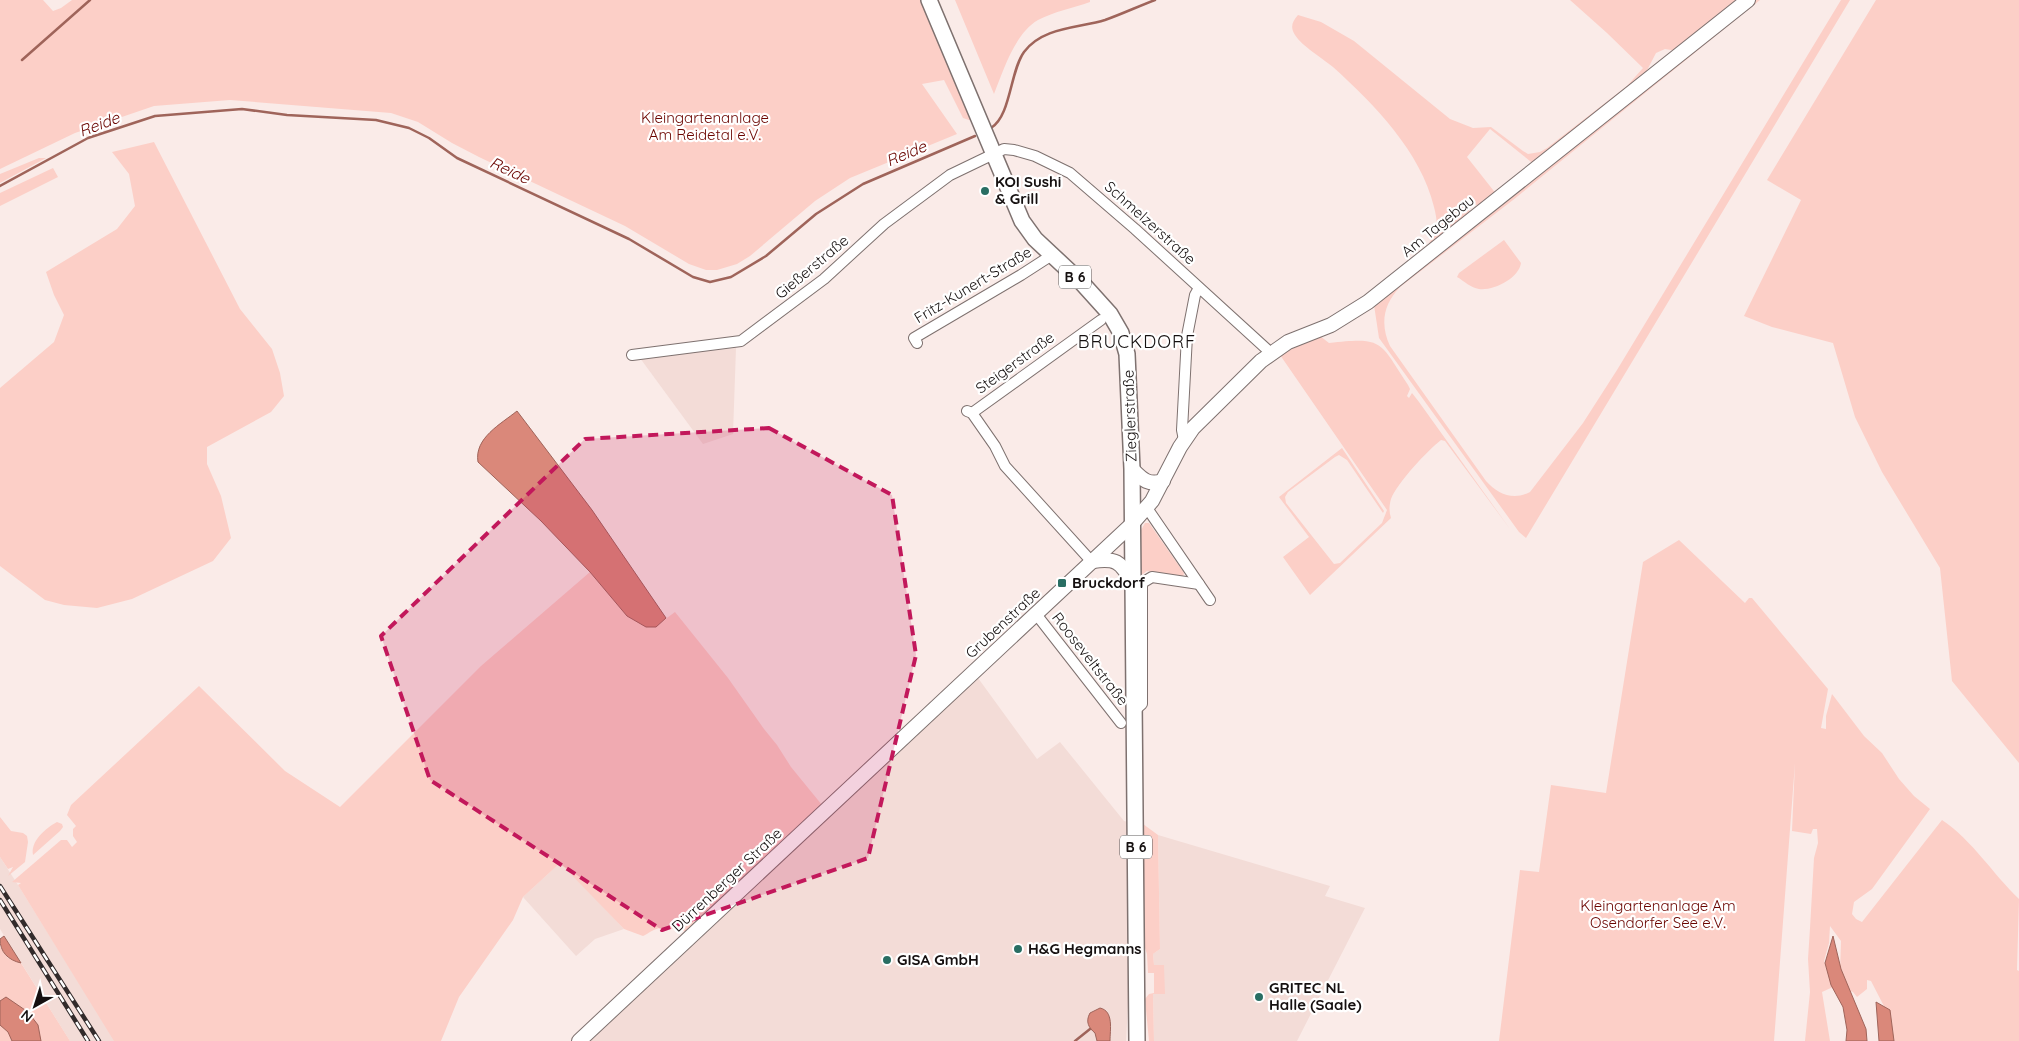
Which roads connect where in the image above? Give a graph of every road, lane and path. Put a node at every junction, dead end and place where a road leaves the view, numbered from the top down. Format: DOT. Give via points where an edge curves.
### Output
graph roads {
  1 [pos="929,0"];
  2 [pos="1748,0"];
  3 [pos="993,155"];
  4 [pos="1052,255"];
  5 [pos="1199,288"];
  6 [pos="1100,320"];
  7 [pos="917,343"];
  8 [pos="1271,353"];
  9 [pos="632,355"];
  10 [pos="1184,440"];
  11 [pos="1132,469"];
  12 [pos="1163,481"];
  13 [pos="1147,508"];
  14 [pos="1131,525"];
  15 [pos="1092,561"];
  16 [pos="1137,582"];
  17 [pos="1199,584"];
  18 [pos="1210,600"];
  19 [pos="1036,614"];
  20 [pos="1121,723"];
  21 [pos="897,744"];
  22 [pos="580,1041"];
  23 [pos="1137,1041"];
  1 -- 3 [label="main road, Zieglerstraße / B 6"];
  2 -- 8 [label="street, Am Tagebau" via="1368,302 1331,326 1288,342"];
  3 -- 4 [label="main road, Zieglerstraße / B 6" via="1022,221"];
  3 -- 5 [label="street, Schmelzerstraße" via="1004,149 1014,150 1070,173"];
  3 -- 9 [label="street, Gießerstraße" via="950,175 884,224 824,279 741,342"];
  4 -- 7 [label="street, Fritz-Kunert-Straße" via="914,338"];
  4 -- 11 [label="main road, Zieglerstraße / B 6" via="1097,299 1121,333 1128,354"];
  5 -- 8 [label="street, Schmelzerstraße"];
  5 -- 10 [label="street" via="1194,295 1187,336"];
  6 -- 15 [label="street, Steigerstraße" via="969,412 995,446 1005,466"];
  8 -- 10 [label="street, Am Tagebau" via="1192,428"];
  10 -- 12 [label="street, Am Tagebau"];
  11 -- 12 [label="street" via="1143,481"];
  11 -- 14 [label="main road, Zieglerstraße / B 6"];
  12 -- 13 [label="street, Am Tagebau"];
  13 -- 14 [label="street, Am Tagebau"];
  13 -- 17 [label="street"];
  14 -- 15 [label="street, Grubenstraße"];
  14 -- 16 [label="main road, Zieglerstraße / B 6"];
  15 -- 16 [label="street" via="1116,562"];
  15 -- 19 [label="street, Grubenstraße"];
  16 -- 17 [label="street" via="1152,577"];
  16 -- 23 [label="main road, Zieglerstraße / B 6" via="1134,712"];
  17 -- 18 [label="street"];
  19 -- 20 [label="street, Rooseveltstraße"];
  19 -- 21 [label="street, Grubenstraße"];
  21 -- 22 [label="street, Dürrenberger Straße"];
}
